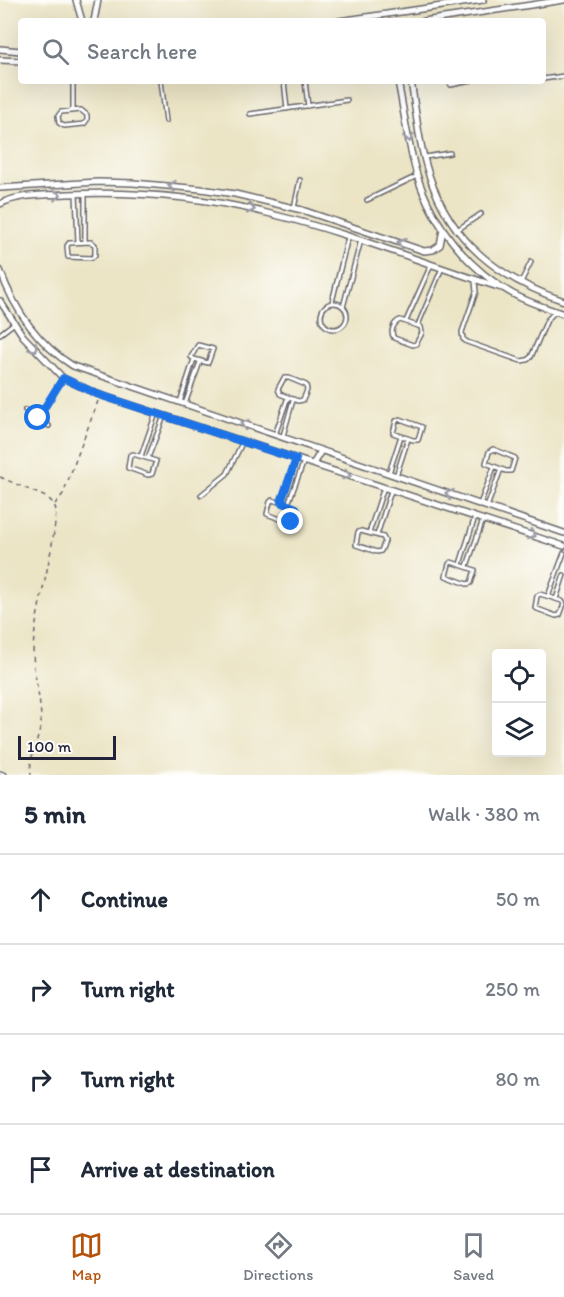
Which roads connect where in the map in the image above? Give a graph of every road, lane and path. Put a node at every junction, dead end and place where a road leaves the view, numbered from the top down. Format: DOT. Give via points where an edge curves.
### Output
graph roads {
  1 [pos="76,0"];
  2 [pos="98,0"];
  3 [pos="483,0"];
  4 [pos="562,0"];
  5 [pos="458,2"];
  6 [pos="435,3"];
  7 [pos="462,15"];
  8 [pos="81,18"];
  9 [pos="95,18"];
  10 [pos="378,18"];
  11 [pos="456,18"];
  12 [pos="0,49"];
  13 [pos="18,51"];
  14 [pos="0,60"];
  15 [pos="18,61"];
  16 [pos="564,76"];
  17 [pos="546,79"];
  18 [pos="72,84"];
  19 [pos="161,84"];
  20 [pos="284,84"];
  21 [pos="305,84"];
  22 [pos="399,84"];
  23 [pos="412,84"];
  24 [pos="347,100"];
  25 [pos="308,106"];
  26 [pos="287,109"];
  27 [pos="73,110"];
  28 [pos="250,114"];
  29 [pos="166,121"];
  30 [pos="450,153"];
  31 [pos="424,157"];
  32 [pos="418,176"];
  33 [pos="300,180"];
  34 [pos="0,188"];
  35 [pos="76,194"];
  36 [pos="84,194"];
  37 [pos="367,200"];
  38 [pos="0,204"];
  39 [pos="294,208"];
  40 [pos="481,214"];
  41 [pos="335,220"];
  42 [pos="443,229"];
  43 [pos="457,230"];
  44 [pos="332,231"];
  45 [pos="348,237"];
  46 [pos="361,240"];
  47 [pos="78,242"];
  48 [pos="85,242"];
  49 [pos="531,262"];
  50 [pos="431,265"];
  51 [pos="442,268"];
  52 [pos="0,270"];
  53 [pos="474,279"];
  54 [pos="520,284"];
  55 [pos="3,287"];
  56 [pos="502,288"];
  57 [pos="0,301"];
  58 [pos="564,301"];
  59 [pos="332,303"];
  60 [pos="343,307"];
  61 [pos="556,311"];
  62 [pos="564,314"];
  63 [pos="406,321"];
  64 [pos="13,324"];
  65 [pos="418,325"];
  66 [pos="0,334"];
  67 [pos="194,359"];
  68 [pos="200,362"];
  69 [pos="63,378"];
  70 [pos="288,397"];
  71 [pos="293,400"];
  72 [pos="98,401"];
  73 [pos="183,403"];
  74 [pos="25,410"];
  75 [pos="156,413"];
  76 [pos="164,416"];
  77 [pos="38,418"];
  78 [pos="50,426"];
  79 [pos="275,435"];
  80 [pos="401,436"];
  81 [pos="283,438"];
  82 [pos="408,439"];
  83 [pos="243,441"];
  84 [pos="321,451"];
  85 [pos="141,456"];
  86 [pos="148,458"];
  87 [pos="296,459"];
  88 [pos="304,461"];
  89 [pos="313,464"];
  90 [pos="494,467"];
  91 [pos="501,469"];
  92 [pos="389,473"];
  93 [pos="396,476"];
  94 [pos="0,477"];
  95 [pos="424,485"];
  96 [pos="384,487"];
  97 [pos="392,490"];
  98 [pos="201,495"];
  99 [pos="419,499"];
  100 [pos="281,502"];
  101 [pos="54,504"];
  102 [pos="288,504"];
  103 [pos="480,504"];
  104 [pos="487,507"];
  105 [pos="475,517"];
  106 [pos="483,519"];
  107 [pos="369,532"];
  108 [pos="564,533"];
  109 [pos="377,535"];
  110 [pos="564,546"];
  111 [pos="564,553"];
  112 [pos="460,564"];
  113 [pos="467,566"];
  114 [pos="564,575"];
  115 [pos="549,596"];
  116 [pos="556,598"];
  117 [pos="0,773"];
  118 [pos="5,775"];
  119 [pos="31,775"];
  1 -- 8 [label="street"];
  2 -- 9 [label="street"];
  3 -- 5 [label="street"];
  4 -- 7 [label="street"];
  5 -- 6 [label="street"];
  5 -- 7 [label="street"];
  6 -- 10 [label="street"];
  7 -- 11 [label="street"];
  12 -- 13 [label="street"];
  14 -- 15 [label="street"];
  16 -- 17 [label="lane"];
  18 -- 27 [label="lane"];
  19 -- 29 [label="lane"];
  20 -- 26 [label="lane"];
  21 -- 25 [label="lane"];
  22 -- 32 [label="street, one-way"];
  23 -- 31 [label="street"];
  24 -- 25 [label="lane"];
  25 -- 26 [label="lane"];
  26 -- 28 [label="lane"];
  27 -- 27 [label="lane" via="59,113 60,124 85,123 85,112"];
  30 -- 31 [label="lane"];
  31 -- 43 [label="street" via="438,198"];
  32 -- 37 [label="lane"];
  32 -- 42 [label="street"];
  33 -- 39 [label="lane"];
  39 -- 34 [label="street, one-way" via="235,194 167,185 98,182"];
  35 -- 36 [label="street"];
  38 -- 35 [label="street, one-way" via="16,198"];
  35 -- 47 [label="lane"];
  36 -- 44 [label="street, one-way" via="207,201 270,213"];
  36 -- 48 [label="lane"];
  39 -- 41 [label="street"];
  40 -- 43 [label="lane"];
  42 -- 41 [label="street, one-way" via="440,245 424,251"];
  41 -- 44 [label="street"];
  42 -- 56 [label="street" via="474,265"];
  43 -- 54 [label="street" via="485,260"];
  44 -- 45 [label="street"];
  45 -- 46 [label="street"];
  45 -- 59 [label="lane"];
  46 -- 50 [label="street"];
  46 -- 60 [label="lane"];
  47 -- 48 [label="lane"];
  47 -- 48 [label="lane" via="68,244 69,258 93,257 94,244"];
  49 -- 54 [label="lane"];
  50 -- 51 [label="street"];
  50 -- 63 [label="lane"];
  51 -- 53 [label="street"];
  51 -- 65 [label="lane"];
  52 -- 55 [label="street"];
  53 -- 56 [label="street"];
  53 -- 61 [label="lane" via="476,292 462,332 467,342 525,361 531,357 548,317"];
  54 -- 58 [label="street"];
  55 -- 73 [label="street" via="41,339 73,366"];
  56 -- 61 [label="street"];
  57 -- 64 [label="street"];
  59 -- 60 [label="lane"];
  59 -- 60 [label="lane" via="322,308 322,324 337,329 345,326 348,317"];
  61 -- 62 [label="street"];
  63 -- 65 [label="lane"];
  63 -- 65 [label="lane" via="395,324 394,338 416,345 422,333"];
  64 -- 66 [label="lane"];
  64 -- 69 [label="street, one-way"];
  67 -- 68 [label="lane"];
  67 -- 68 [label="lane" via="191,357 196,346 213,350 209,362"];
  67 -- 73 [label="lane"];
  68 -- 73 [label="lane"];
  69 -- 75 [label="street"];
  69 -- 77 [label="lane"];
  70 -- 71 [label="lane"];
  70 -- 71 [label="lane" via="278,389 287,377 307,386 303,400"];
  70 -- 79 [label="lane"];
  71 -- 81 [label="lane"];
  72 -- 101 [label="path" via="63,494"];
  79 -- 73 [label="street, one-way"];
  74 -- 77 [label="lane"];
  75 -- 76 [label="street"];
  75 -- 85 [label="lane"];
  76 -- 83 [label="street"];
  76 -- 86 [label="lane"];
  77 -- 78 [label="lane"];
  79 -- 81 [label="street"];
  80 -- 82 [label="lane"];
  80 -- 82 [label="lane" via="393,433 398,419 422,427 418,440"];
  80 -- 92 [label="lane"];
  81 -- 84 [label="street"];
  82 -- 93 [label="lane"];
  83 -- 87 [label="street"];
  83 -- 98 [label="lane" via="227,474"];
  84 -- 89 [label="street"];
  84 -- 92 [label="street"];
  85 -- 86 [label="lane"];
  85 -- 86 [label="lane" via="131,454 128,468 151,475 156,462"];
  87 -- 88 [label="street"];
  87 -- 100 [label="lane"];
  88 -- 89 [label="street"];
  88 -- 102 [label="lane"];
  89 -- 96 [label="street, one-way"];
  90 -- 91 [label="lane"];
  90 -- 91 [label="lane" via="486,462 491,450 514,458 511,471"];
  90 -- 103 [label="lane"];
  91 -- 104 [label="lane"];
  92 -- 93 [label="street"];
  93 -- 95 [label="street"];
  94 -- 101 [label="path"];
  95 -- 99 [label="street"];
  103 -- 95 [label="street, one-way"];
  96 -- 97 [label="street"];
  96 -- 107 [label="lane"];
  97 -- 99 [label="street"];
  97 -- 109 [label="lane"];
  99 -- 105 [label="street"];
  100 -- 102 [label="lane"];
  100 -- 102 [label="lane" via="271,501 267,514 291,522 296,509"];
  101 -- 119 [label="path" via="56,514 34,638 41,723 30,762"];
  103 -- 104 [label="street"];
  104 -- 108 [label="street"];
  105 -- 106 [label="street"];
  105 -- 112 [label="lane"];
  106 -- 110 [label="street, one-way"];
  106 -- 113 [label="lane"];
  107 -- 109 [label="lane"];
  107 -- 109 [label="lane" via="359,531 356,545 379,552 384,538"];
  111 -- 115 [label="lane"];
  112 -- 113 [label="lane"];
  112 -- 113 [label="lane" via="450,563 446,576 470,584 475,571"];
  114 -- 116 [label="lane"];
  115 -- 116 [label="lane"];
  115 -- 116 [label="lane" via="538,595 535,609 558,616 563,603"];
  117 -- 118 [label="lane"];
}
